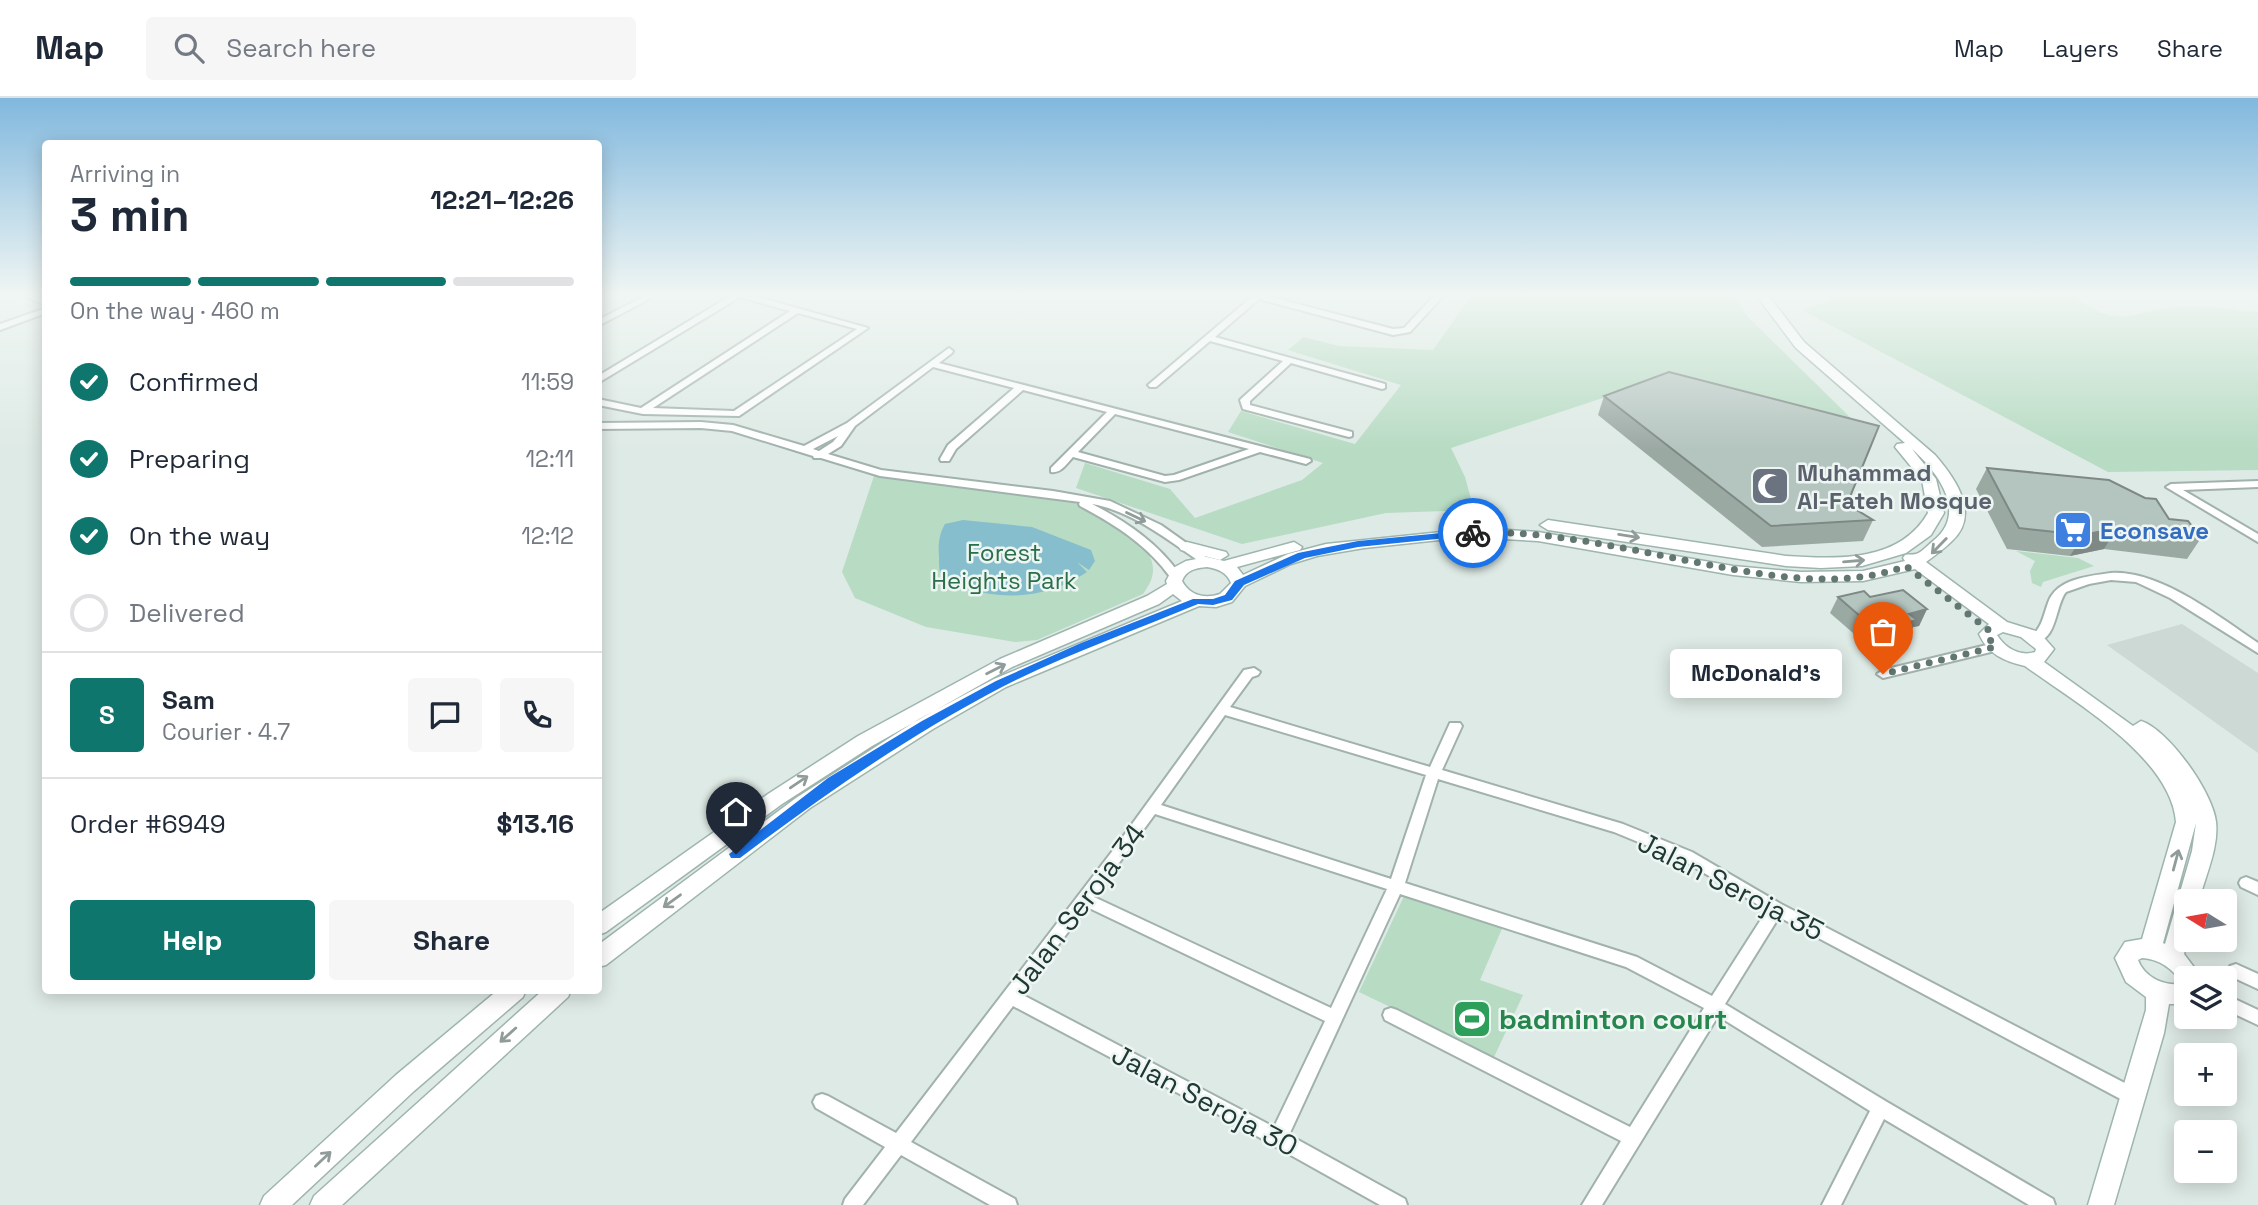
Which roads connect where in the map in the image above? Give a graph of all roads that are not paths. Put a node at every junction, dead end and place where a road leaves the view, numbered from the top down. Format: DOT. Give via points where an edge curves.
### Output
graph roads {
  1 [pos="653,347"];
  2 [pos="741,347"];
  3 [pos="836,347"];
  4 [pos="1199,347"];
  5 [pos="1239,347"];
  6 [pos="1788,347"];
  7 [pos="1802,347"];
  8 [pos="949,351"];
  9 [pos="1288,361"];
  10 [pos="932,364"];
  11 [pos="602,378"];
  12 [pos="1153,385"];
  13 [pos="1022,386"];
  14 [pos="1382,386"];
  15 [pos="602,403"];
  16 [pos="1114,410"];
  17 [pos="643,411"];
  18 [pos="850,425"];
  19 [pos="602,426"];
  20 [pos="1349,435"];
  21 [pos="1261,449"];
  22 [pos="803,451"];
  23 [pos="1070,453"];
  24 [pos="818,456"];
  25 [pos="945,459"];
  26 [pos="1306,461"];
  27 [pos="1055,470"];
  28 [pos="2258,484"];
  29 [pos="1071,497"];
  30 [pos="2258,529"];
  31 [pos="2241,530"];
  32 [pos="2258,539"];
  33 [pos="1186,547"];
  34 [pos="1276,552"];
  35 [pos="1903,558"];
  36 [pos="1215,564"];
  37 [pos="1175,581"];
  38 [pos="1239,583"];
  39 [pos="1197,601"];
  40 [pos="1996,635"];
  41 [pos="2258,649"];
  42 [pos="2037,651"];
  43 [pos="1254,672"];
  44 [pos="1883,674"];
  45 [pos="1224,710"];
  46 [pos="1455,726"];
  47 [pos="1433,775"];
  48 [pos="1153,808"];
  49 [pos="1396,887"];
  50 [pos="2191,889"];
  51 [pos="1085,899"];
  52 [pos="1776,908"];
  53 [pos="602,923"];
  54 [pos="2150,948"];
  55 [pos="2174,950"];
  56 [pos="602,955"];
  57 [pos="2172,957"];
  58 [pos="2181,966"];
  59 [pos="2237,972"];
  60 [pos="2258,982"];
  61 [pos="2157,991"];
  62 [pos="509,994"];
  63 [pos="556,994"];
  64 [pos="2174,995"];
  65 [pos="1011,998"];
  66 [pos="1717,1007"];
  67 [pos="2237,1008"];
  68 [pos="1391,1015"];
  69 [pos="1335,1018"];
  70 [pos="2258,1018"];
  71 [pos="2134,1097"];
  72 [pos="822,1102"];
  73 [pos="1881,1108"];
  74 [pos="1631,1136"];
  75 [pos="1278,1138"];
  76 [pos="897,1145"];
  77 [pos="273,1205"];
  78 [pos="323,1205"];
  79 [pos="852,1205"];
  80 [pos="1008,1205"];
  81 [pos="1398,1205"];
  82 [pos="1591,1205"];
  83 [pos="1831,1205"];
  84 [pos="2046,1205"];
  85 [pos="2101,1205"];
  1 -- 11 [label="street"];
  2 -- 17 [label="street"];
  3 -- 17 [label="street" via="736,414"];
  4 -- 12 [label="street"];
  5 -- 9 [label="street"];
  6 -- 35 [label="street" via="1903,448 1928,479 1936,513"];
  7 -- 35 [label="street, one-way" via="1947,477 1956,498 1956,525 1939,549"];
  8 -- 10 [label="street"];
  9 -- 14 [label="street"];
  9 -- 20 [label="street" via="1245,400 1246,407"];
  10 -- 13 [label="street"];
  10 -- 18 [label="street"];
  13 -- 16 [label="street"];
  13 -- 25 [label="street" via="952,447"];
  15 -- 17 [label="street"];
  16 -- 21 [label="street"];
  16 -- 23 [label="street"];
  18 -- 22 [label="street"];
  18 -- 24 [label="street" via="837,444"];
  19 -- 22 [label="street" via="733,428"];
  21 -- 23 [label="street" via="1165,479"];
  21 -- 26 [label="street"];
  22 -- 24 [label="street"];
  23 -- 27 [label="street"];
  24 -- 29 [label="street" via="880,473"];
  28 -- 31 [label="street" via="2171,487"];
  29 -- 33 [label="street, one-way" via="1105,503 1157,527"];
  29 -- 37 [label="street" via="1140,536 1164,558"];
  30 -- 31 [label="street"];
  31 -- 32 [label="street"];
  33 -- 34 [label="street" via="1225,556"];
  33 -- 36 [label="street"];
  34 -- 35 [label="street, one-way" via="1350,536 1525,522 1786,561"];
  34 -- 36 [label="street"];
  35 -- 38 [label="street" via="1871,576 1806,579 1548,537 1489,532 1326,549"];
  35 -- 40 [label="street"];
  36 -- 37 [label="street" via="1191,564"];
  36 -- 38 [label="street" via="1235,573"];
  37 -- 39 [label="street" via="1183,595"];
  53 -- 37 [label="street, one-way" via="775,799 865,741 1006,663 1153,600"];
  38 -- 39 [label="street" via="1229,597"];
  39 -- 56 [label="street, one-way" via="1000,683 926,724 803,803"];
  40 -- 42 [label="street" via="2021,630"];
  40 -- 42 [label="street" via="2011,656"];
  40 -- 44 [label="street"];
  41 -- 42 [label="street" via="2186,604 2123,576 2063,589 2055,596"];
  42 -- 50 [label="street" via="2160,743 2190,786 2206,824"];
  54 -- 42 [label="street, one-way" via="2186,822 2185,811 2160,765 2140,741"];
  43 -- 45 [label="street, Jalan Seroja 34"];
  45 -- 47 [label="street, Jalan Seroja 35"];
  45 -- 48 [label="street, Jalan Seroja 34"];
  46 -- 47 [label="street"];
  47 -- 49 [label="street"];
  47 -- 52 [label="street, Jalan Seroja 35" via="1618,828 1687,856"];
  48 -- 49 [label="street"];
  48 -- 51 [label="street, Jalan Seroja 34"];
  49 -- 66 [label="street" via="1631,962"];
  49 -- 69 [label="street"];
  51 -- 65 [label="street, Jalan Seroja 34"];
  51 -- 69 [label="street"];
  52 -- 66 [label="street"];
  52 -- 71 [label="street, Jalan Seroja 35"];
  54 -- 57 [label="street"];
  54 -- 61 [label="street" via="2133,949 2127,965"];
  55 -- 57 [label="street"];
  57 -- 58 [label="street"];
  59 -- 60 [label="street"];
  61 -- 64 [label="street"];
  61 -- 71 [label="street" via="2158,1010"];
  77 -- 62 [label="street, one-way"];
  63 -- 78 [label="street, one-way"];
  65 -- 75 [label="street, Jalan Seroja 30"];
  65 -- 76 [label="street, Jalan Seroja 34"];
  66 -- 73 [label="street"];
  66 -- 74 [label="street"];
  67 -- 70 [label="street"];
  68 -- 74 [label="street"];
  69 -- 75 [label="street"];
  71 -- 85 [label="street"];
  72 -- 76 [label="street"];
  73 -- 83 [label="street"];
  73 -- 84 [label="street"];
  74 -- 82 [label="street"];
  75 -- 81 [label="street, Jalan Seroja 30"];
  76 -- 79 [label="street, Jalan Seroja 34"];
  76 -- 80 [label="street"];
}
